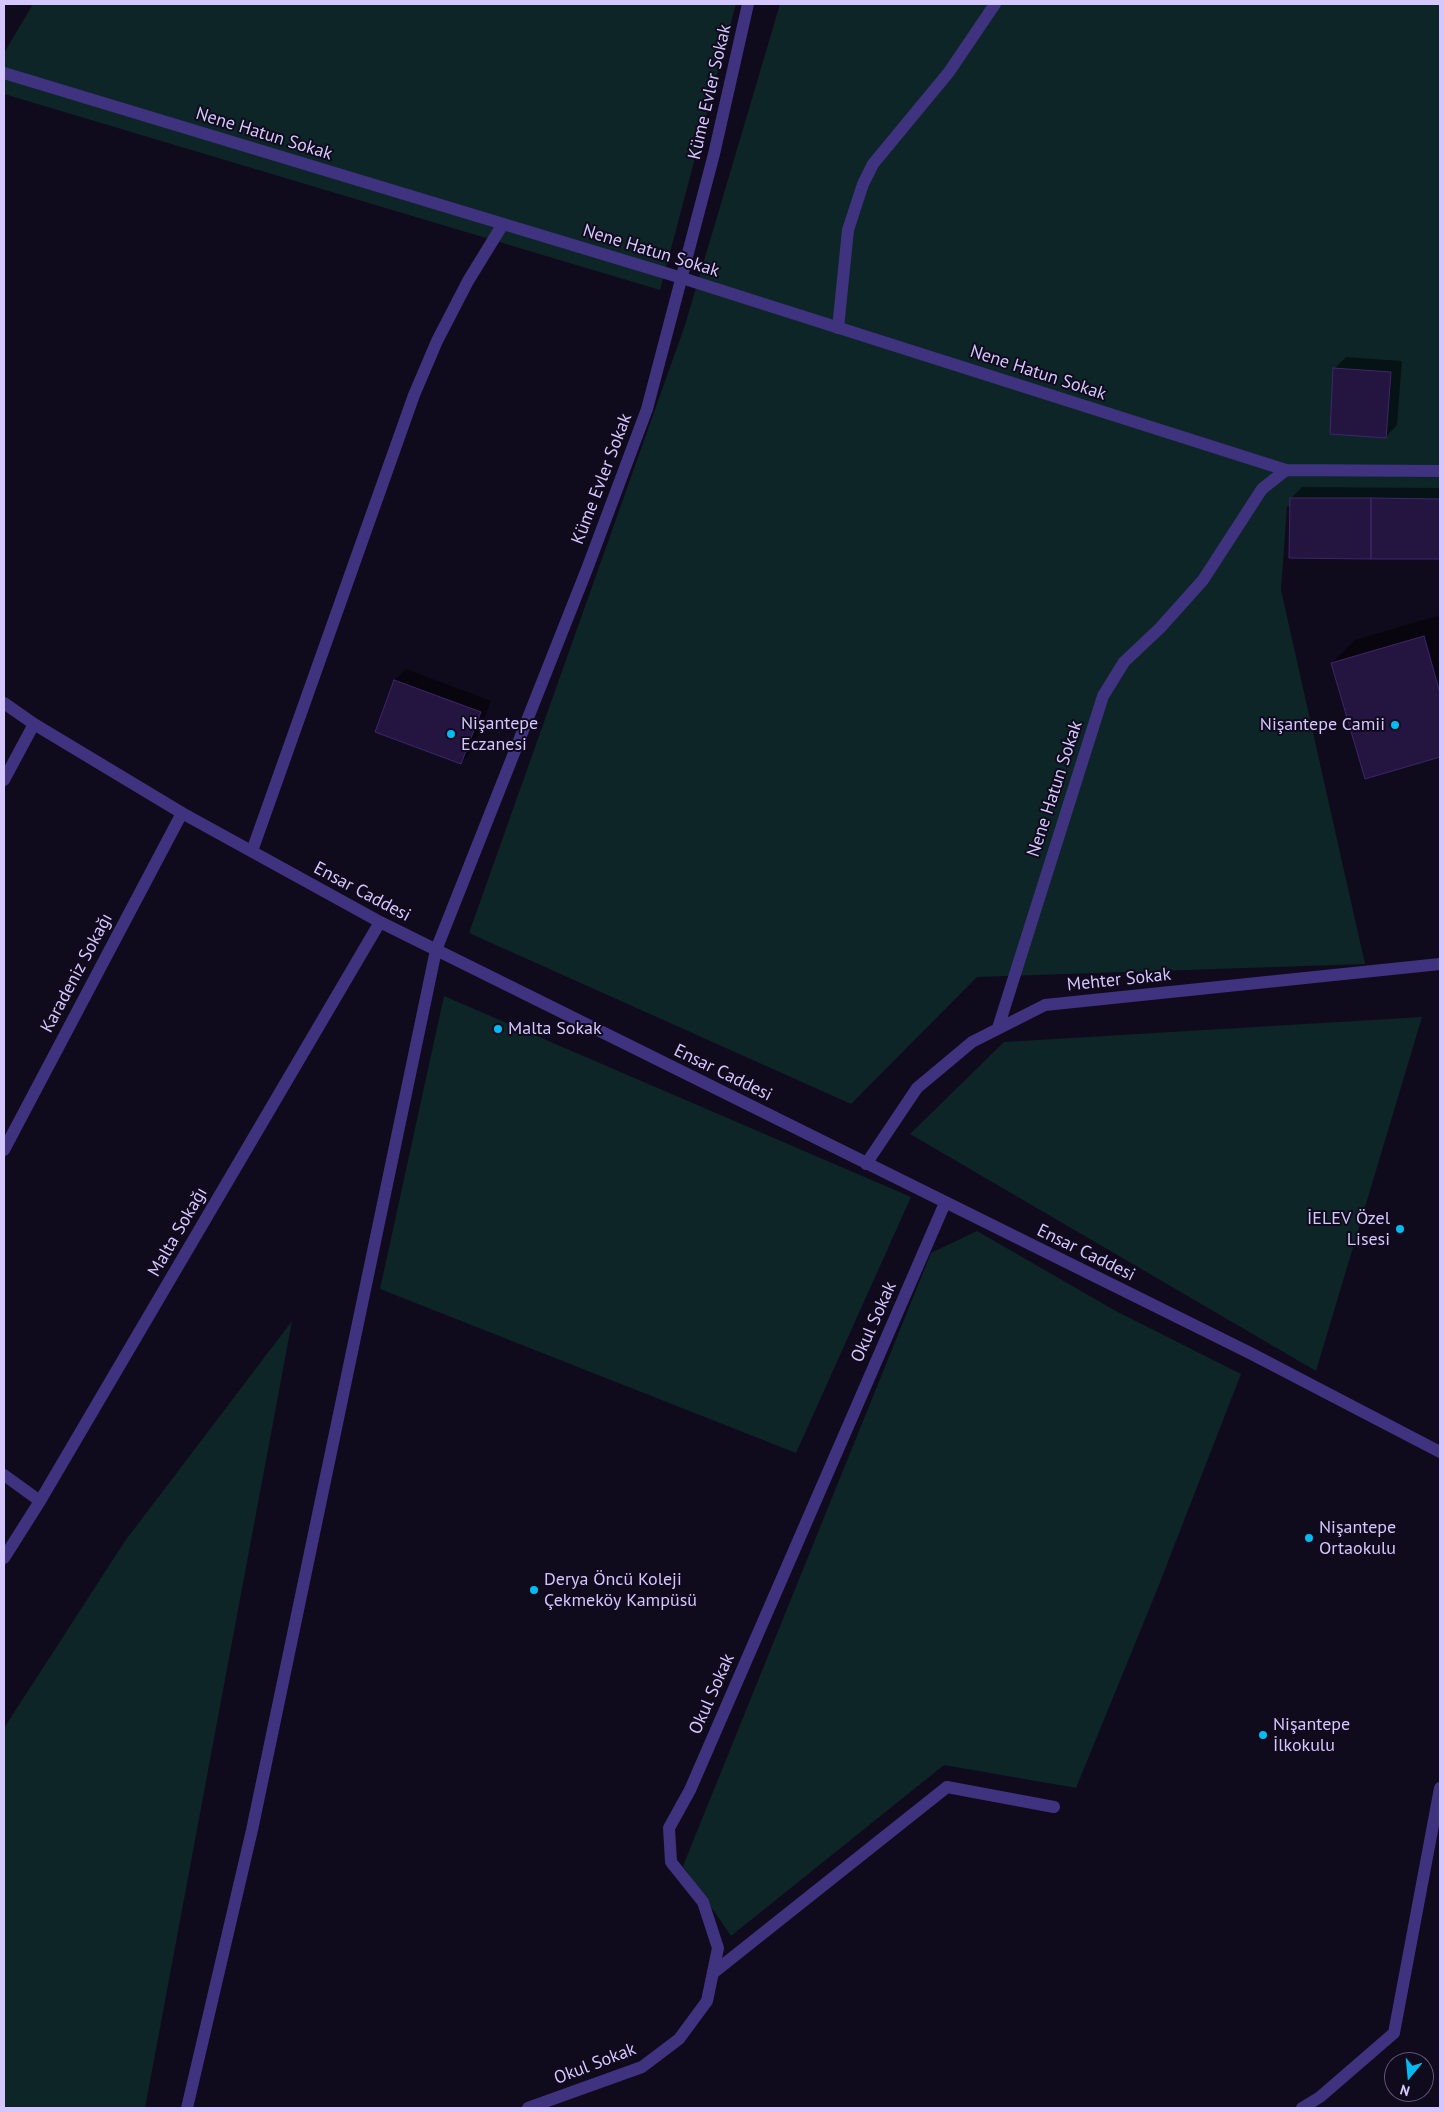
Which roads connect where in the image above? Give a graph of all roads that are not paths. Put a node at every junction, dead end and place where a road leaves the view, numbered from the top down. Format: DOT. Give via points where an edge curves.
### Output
graph roads {
  1 [pos="748,4"];
  2 [pos="995,4"];
  3 [pos="4,73"];
  4 [pos="503,224"];
  5 [pos="682,278"];
  6 [pos="838,328"];
  7 [pos="1286,470"];
  8 [pos="1440,470"];
  9 [pos="4,703"];
  10 [pos="34,724"];
  11 [pos="4,780"];
  12 [pos="182,812"];
  13 [pos="252,851"];
  14 [pos="380,922"];
  15 [pos="436,950"];
  16 [pos="1440,964"];
  17 [pos="998,1028"];
  18 [pos="4,1150"];
  19 [pos="866,1164"];
  20 [pos="945,1203"];
  21 [pos="1440,1452"];
  22 [pos="4,1475"];
  23 [pos="40,1501"];
  24 [pos="4,1558"];
  25 [pos="1440,1788"];
  26 [pos="1054,1807"];
  27 [pos="713,1973"];
  28 [pos="187,2108"];
  29 [pos="528,2108"];
  30 [pos="1302,2108"];
  1 -- 5 [label="street, Küme Evler Sokak"];
  2 -- 6 [label="street" via="949,72 873,164 863,184 848,230"];
  3 -- 4 [label="street, Nene Hatun Sokak"];
  4 -- 5 [label="street, Nene Hatun Sokak"];
  4 -- 13 [label="street" via="437,341 414,394"];
  5 -- 6 [label="street, Nene Hatun Sokak"];
  5 -- 15 [label="street, Küme Evler Sokak" via="648,409"];
  6 -- 7 [label="street, Nene Hatun Sokak"];
  7 -- 8 [label="street, Nene Hatun Sokak"];
  7 -- 17 [label="street, Nene Hatun Sokak" via="1262,489 1203,580 1124,662 1103,696"];
  9 -- 10 [label="street, Ensar Caddesi"];
  10 -- 11 [label="street"];
  10 -- 12 [label="street, Ensar Caddesi"];
  12 -- 13 [label="street, Ensar Caddesi"];
  12 -- 18 [label="street, Karadeniz Sokağı"];
  13 -- 14 [label="street, Ensar Caddesi"];
  14 -- 15 [label="street, Ensar Caddesi"];
  14 -- 23 [label="street, Malta Sokağı"];
  15 -- 19 [label="street, Ensar Caddesi"];
  15 -- 28 [label="street, Küme Evler Sokak" via="252,1830"];
  16 -- 17 [label="street, Mehter Sokak" via="1044,1005"];
  17 -- 19 [label="street, Mehter Sokak" via="972,1042 917,1088"];
  19 -- 20 [label="street, Ensar Caddesi"];
  20 -- 21 [label="street, Ensar Caddesi" via="1250,1353"];
  20 -- 27 [label="street, Okul Sokak" via="694,1781 669,1828 671,1862 703,1902 718,1948"];
  22 -- 23 [label="street"];
  23 -- 24 [label="street, Malta Sokağı"];
  25 -- 30 [label="street" via="1394,2033 1320,2097"];
  26 -- 27 [label="street" via="947,1787"];
  27 -- 29 [label="street, Okul Sokak" via="707,2001 679,2039 642,2067"];
}
